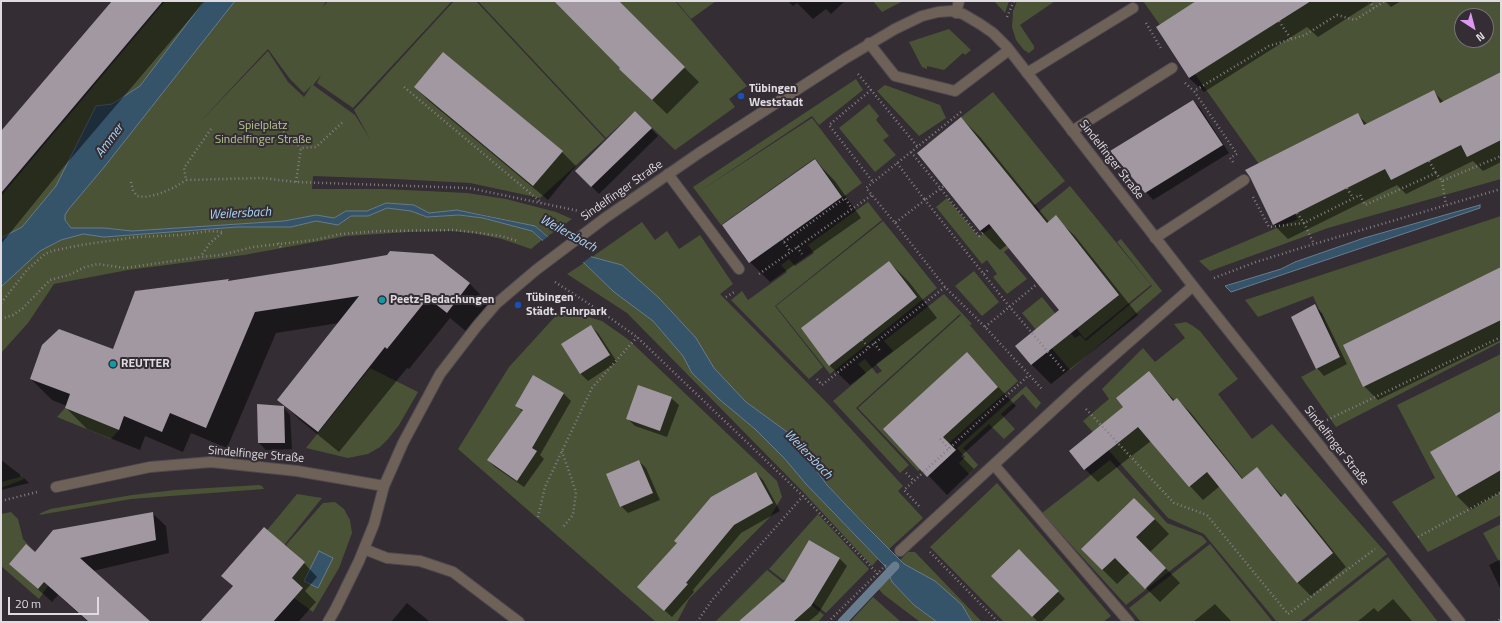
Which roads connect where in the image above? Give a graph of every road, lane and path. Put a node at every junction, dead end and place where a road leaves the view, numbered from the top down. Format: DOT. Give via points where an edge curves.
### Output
graph roads {
  1 [pos="959,1"];
  2 [pos="1369,1"];
  3 [pos="1385,1"];
  4 [pos="1133,8"];
  5 [pos="1374,8"];
  6 [pos="956,13"];
  7 [pos="1280,21"];
  8 [pos="1291,39"];
  9 [pos="869,43"];
  10 [pos="1009,50"];
  11 [pos="846,58"];
  12 [pos="1172,68"];
  13 [pos="1027,73"];
  14 [pos="404,87"];
  15 [pos="871,90"];
  16 [pos="272,120"];
  17 [pos="344,121"];
  18 [pos="211,129"];
  19 [pos="1072,131"];
  20 [pos="301,148"];
  21 [pos="911,152"];
  22 [pos="1501,156"];
  23 [pos="1429,161"];
  24 [pos="897,163"];
  25 [pos="1436,173"];
  26 [pos="668,174"];
  27 [pos="186,180"];
  28 [pos="1244,180"];
  29 [pos="1442,181"];
  30 [pos="131,182"];
  31 [pos="296,182"];
  32 [pos="873,182"];
  33 [pos="942,187"];
  34 [pos="1347,188"];
  35 [pos="1501,189"];
  36 [pos="872,195"];
  37 [pos="1353,198"];
  38 [pos="925,200"];
  39 [pos="542,203"];
  40 [pos="1446,205"];
  41 [pos="852,209"];
  42 [pos="1297,213"];
  43 [pos="605,218"];
  44 [pos="895,223"];
  45 [pos="1304,224"];
  46 [pos="985,231"];
  47 [pos="1155,238"];
  48 [pos="518,241"];
  49 [pos="278,243"];
  50 [pos="1314,244"];
  51 [pos="281,248"];
  52 [pos="797,248"];
  53 [pos="791,252"];
  54 [pos="802,254"];
  55 [pos="200,256"];
  56 [pos="739,269"];
  57 [pos="536,270"];
  58 [pos="988,270"];
  59 [pos="759,274"];
  60 [pos="984,274"];
  61 [pos="1038,284"];
  62 [pos="1193,286"];
  63 [pos="945,287"];
  64 [pos="739,288"];
  65 [pos="726,297"];
  66 [pos="1,303"];
  67 [pos="1009,306"];
  68 [pos="1,319"];
  69 [pos="985,326"];
  70 [pos="637,337"];
  71 [pos="1501,337"];
  72 [pos="862,340"];
  73 [pos="874,343"];
  74 [pos="869,348"];
  75 [pos="881,352"];
  76 [pos="1029,375"];
  77 [pos="817,380"];
  78 [pos="1033,380"];
  79 [pos="1075,391"];
  80 [pos="1306,429"];
  81 [pos="940,439"];
  82 [pos="949,449"];
  83 [pos="562,451"];
  84 [pos="994,465"];
  85 [pos="906,473"];
  86 [pos="914,482"];
  87 [pos="384,486"];
  88 [pos="56,487"];
  89 [pos="904,490"];
  90 [pos="1501,492"];
  91 [pos="803,496"];
  92 [pos="1,502"];
  93 [pos="538,517"];
  94 [pos="563,527"];
  95 [pos="916,537"];
  96 [pos="1392,537"];
  97 [pos="1400,547"];
  98 [pos="364,549"];
  99 [pos="900,551"];
  100 [pos="1501,619"];
  101 [pos="328,622"];
  102 [pos="519,622"];
  103 [pos="697,622"];
  104 [pos="828,622"];
  105 [pos="998,622"];
  106 [pos="1129,622"];
  107 [pos="1460,622"];
  108 [pos="1495,622"];
  1 -- 6 [label="street"];
  2 -- 5 [label="path"];
  3 -- 5 [label="path"];
  4 -- 13 [label="street"];
  5 -- 8 [label="path" via="1355,20 1337,15 1305,35"];
  6 -- 9 [label="street, Sindelfinger Straße" via="938,12 922,16"];
  6 -- 10 [label="street, Sindelfinger Straße" via="963,14 993,33"];
  7 -- 8 [label="path"];
  8 -- 28 [label="path" via="1268,46 1194,91 1237,154 1230,158"];
  9 -- 10 [label="street" via="895,76 955,91"];
  9 -- 11 [label="street, Sindelfinger Straße"];
  10 -- 13 [label="street, Sindelfinger Straße"];
  11 -- 15 [label="path"];
  11 -- 26 [label="street, Sindelfinger Straße"];
  12 -- 19 [label="street"];
  13 -- 19 [label="street, Sindelfinger Straße"];
  14 -- 39 [label="path"];
  15 -- 21 [label="path" via="917,146"];
  15 -- 32 [label="path" via="829,125"];
  16 -- 20 [label="path"];
  17 -- 20 [label="path" via="316,147"];
  18 -- 27 [label="path" via="184,168"];
  19 -- 47 [label="street, Sindelfinger Straße"];
  20 -- 31 [label="path"];
  21 -- 24 [label="path"];
  21 -- 33 [label="path"];
  22 -- 29 [label="path"];
  23 -- 25 [label="path"];
  24 -- 32 [label="path"];
  24 -- 38 [label="path"];
  25 -- 29 [label="path"];
  25 -- 37 [label="path" via="1365,205 1360,195"];
  26 -- 43 [label="street, Sindelfinger Straße"];
  26 -- 56 [label="street"];
  27 -- 30 [label="path" via="159,194 145,197 137,196"];
  27 -- 31 [label="path" via="262,178"];
  28 -- 45 [label="path" via="1269,227"];
  28 -- 47 [label="street"];
  29 -- 40 [label="path"];
  31 -- 39 [label="path" via="469,188"];
  32 -- 36 [label="path" via="866,188"];
  33 -- 38 [label="path"];
  33 -- 46 [label="path" via="979,236"];
  34 -- 37 [label="path"];
  35 -- 40 [label="path"];
  36 -- 41 [label="path"];
  36 -- 44 [label="path"];
  37 -- 45 [label="path"];
  38 -- 44 [label="path"];
  38 -- 60 [label="path"];
  39 -- 43 [label="path"];
  40 -- 50 [label="path"];
  41 -- 52 [label="path"];
  41 -- 53 [label="path" via="845,198 783,241"];
  42 -- 45 [label="path"];
  43 -- 57 [label="street, Sindelfinger Straße"];
  44 -- 63 [label="path"];
  45 -- 50 [label="path"];
  47 -- 62 [label="street, Sindelfinger Straße"];
  48 -- 49 [label="path" via="501,236 455,230 358,233"];
  49 -- 51 [label="path"];
  49 -- 55 [label="path" via="239,249 221,256"];
  50 -- 62 [label="path" via="1256,262"];
  52 -- 53 [label="path"];
  52 -- 54 [label="path"];
  53 -- 59 [label="path"];
  55 -- 66 [label="path" via="210,243 224,232 136,237 52,251 27,270"];
  55 -- 68 [label="path" via="125,268 98,264 85,267 50,280 23,308"];
  57 -- 70 [label="path"];
  57 -- 87 [label="street, Sindelfinger Straße" via="496,304 440,374 403,443"];
  58 -- 60 [label="path"];
  60 -- 67 [label="path"];
  61 -- 67 [label="path"];
  62 -- 79 [label="street"];
  62 -- 80 [label="street, Sindelfinger Straße"];
  63 -- 69 [label="path"];
  63 -- 73 [label="path"];
  64 -- 65 [label="path"];
  67 -- 69 [label="path"];
  67 -- 79 [label="path"];
  69 -- 76 [label="path"];
  70 -- 83 [label="path" via="592,388"];
  70 -- 91 [label="path"];
  71 -- 80 [label="path"];
  72 -- 74 [label="path"];
  73 -- 74 [label="path"];
  73 -- 75 [label="path"];
  74 -- 77 [label="path" via="822,385"];
  76 -- 78 [label="path"];
  76 -- 82 [label="path"];
  79 -- 84 [label="street"];
  79 -- 96 [label="path" via="1174,503 1207,516 1288,614"];
  80 -- 96 [label="street, Sindelfinger Straße"];
  81 -- 82 [label="path"];
  82 -- 86 [label="path"];
  83 -- 93 [label="path" via="545,487"];
  83 -- 94 [label="path" via="576,492 573,515"];
  84 -- 95 [label="street"];
  84 -- 106 [label="street"];
  85 -- 86 [label="path"];
  86 -- 89 [label="path"];
  87 -- 88 [label="street, Sindelfinger Straße" via="297,471 211,462 150,467"];
  87 -- 98 [label="street, Sindelfinger Straße"];
  88 -- 92 [label="path"];
  90 -- 97 [label="path"];
  91 -- 103 [label="path" via="712,600"];
  91 -- 104 [label="path" via="879,572"];
  95 -- 99 [label="street"];
  95 -- 105 [label="path"];
  96 -- 97 [label="street, Sindelfinger Straße"];
  97 -- 107 [label="street, Sindelfinger Straße"];
  98 -- 101 [label="street, Sindelfinger Straße"];
  98 -- 102 [label="street" via="387,558 420,561 453,572"];
  100 -- 108 [label="path"];
}
